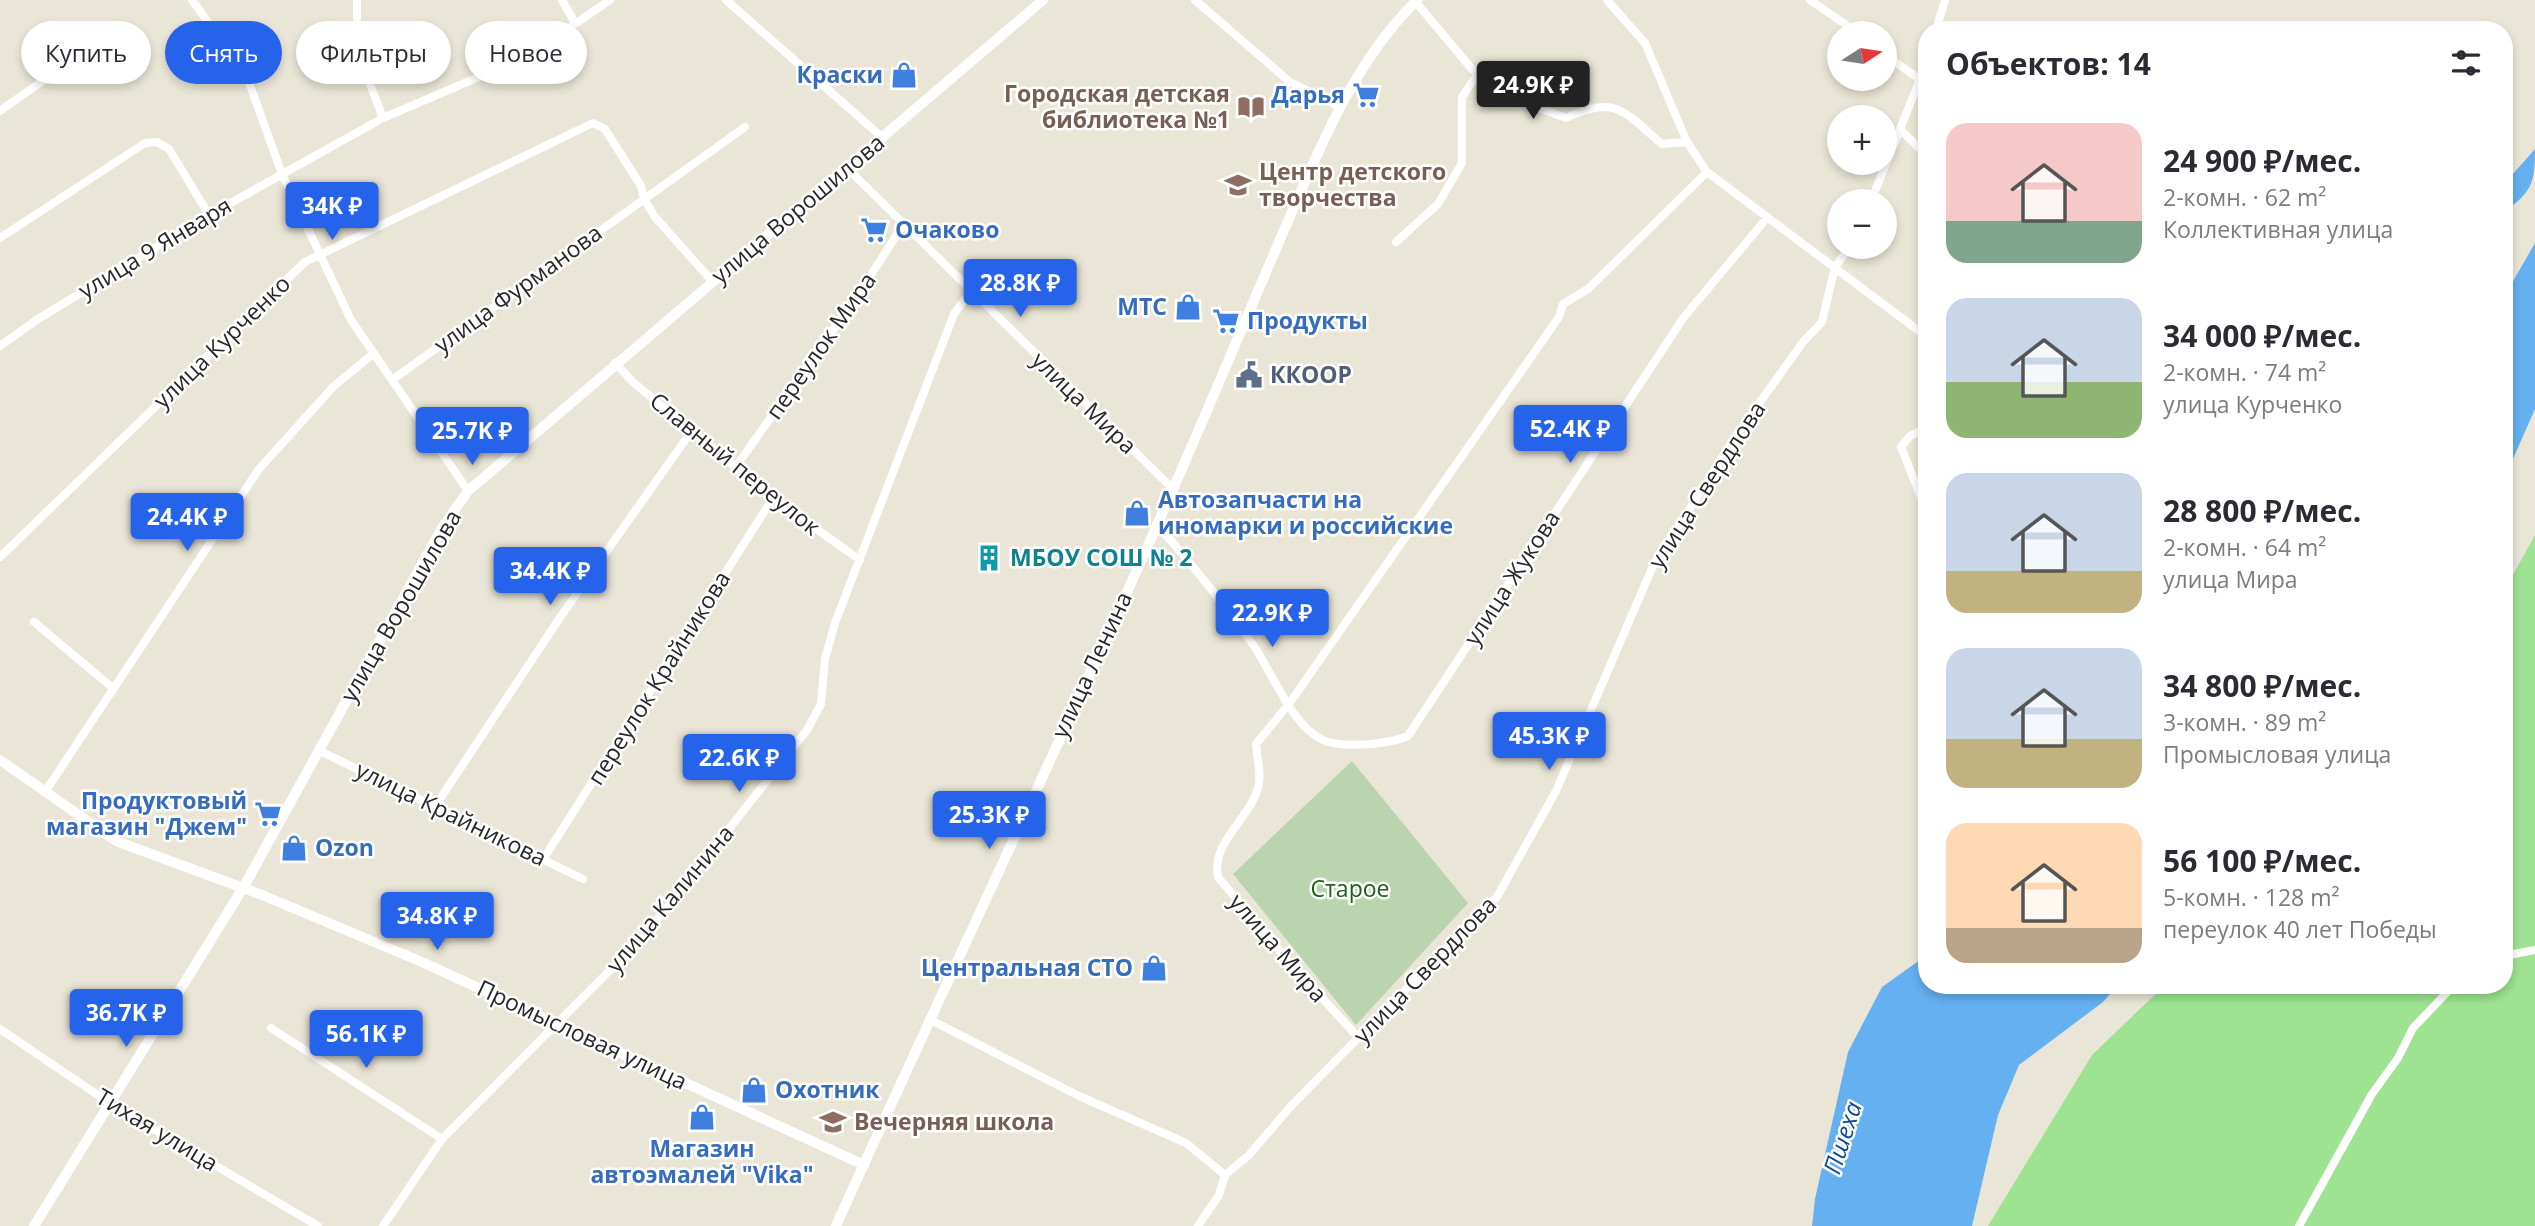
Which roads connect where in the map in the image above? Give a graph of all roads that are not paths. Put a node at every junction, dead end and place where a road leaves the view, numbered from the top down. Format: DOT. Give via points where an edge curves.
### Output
graph roads {
  1 [pos="192,0"];
  2 [pos="357,0"];
  3 [pos="562,0"];
  4 [pos="610,0"];
  5 [pos="726,0"];
  6 [pos="1043,0"];
  7 [pos="1195,0"];
  8 [pos="1607,0"];
  9 [pos="1810,0"];
  10 [pos="1945,0"];
  11 [pos="1415,1"];
  12 [pos="574,21"];
  13 [pos="578,21"];
  14 [pos="1841,21"];
  15 [pos="1939,21"];
  16 [pos="1897,63"];
  17 [pos="1477,75"];
  18 [pos="1918,78"];
  19 [pos="465,83"];
  20 [pos="38,84"];
  21 [pos="1340,107"];
  22 [pos="0,111"];
  23 [pos="383,118"];
  24 [pos="745,127"];
  25 [pos="1901,130"];
  26 [pos="883,138"];
  27 [pos="1687,142"];
  28 [pos="1918,147"];
  29 [pos="847,168"];
  30 [pos="1707,172"];
  31 [pos="282,174"];
  32 [pos="1876,189"];
  33 [pos="645,199"];
  34 [pos="209,215"];
  35 [pos="1766,219"];
  36 [pos="904,225"];
  37 [pos="0,238"];
  38 [pos="1396,242"];
  39 [pos="321,253"];
  40 [pos="1841,259"];
  41 [pos="1835,267"];
  42 [pos="712,281"];
  43 [pos="971,291"];
  44 [pos="1918,328"];
  45 [pos="0,346"];
  46 [pos="374,353"];
  47 [pos="615,363"];
  48 [pos="392,380"];
  49 [pos="693,429"];
  50 [pos="1918,432"];
  51 [pos="737,465"];
  52 [pos="1173,489"];
  53 [pos="1918,490"];
  54 [pos="468,491"];
  55 [pos="773,498"];
  56 [pos="1156,524"];
  57 [pos="0,557"];
  58 [pos="860,560"];
  59 [pos="34,622"];
  60 [pos="114,689"];
  61 [pos="1289,704"];
  62 [pos="318,750"];
  63 [pos="0,760"];
  64 [pos="45,792"];
  65 [pos="436,805"];
  66 [pos="544,858"];
  67 [pos="583,879"];
  68 [pos="243,888"];
  69 [pos="2535,950"];
  70 [pos="2513,954"];
  71 [pos="2445,994"];
  72 [pos="929,1019"];
  73 [pos="559,1023"];
  74 [pos="271,1028"];
  75 [pos="0,1029"];
  76 [pos="1359,1038"];
  77 [pos="111,1104"];
  78 [pos="442,1139"];
  79 [pos="864,1164"];
  80 [pos="1225,1175"];
  81 [pos="34,1226"];
  82 [pos="318,1226"];
  83 [pos="383,1226"];
  84 [pos="836,1226"];
  85 [pos="1198,1226"];
  86 [pos="2299,1226"];
  1 -- 31 [label="street" via="247,77"];
  2 -- 23 [label="street" via="357,50"];
  3 -- 12 [label="street"];
  4 -- 13 [label="street, улица 9 Января"];
  5 -- 26 [label="street"];
  6 -- 26 [label="main road, улица Ворошилова"];
  7 -- 21 [label="street" via="1290,82"];
  8 -- 27 [label="street" via="1645,43"];
  9 -- 14 [label="street"];
  10 -- 15 [label="street"];
  11 -- 17 [label="street"];
  11 -- 21 [label="main road, улица Ленина" via="1392,26"];
  16 -- 18 [label="street"];
  17 -- 27 [label="street" via="1501,94 1566,118 1605,105 1622,111 1662,144"];
  17 -- 38 [label="street" via="1461,97 1462,163 1438,204"];
  18 -- 25 [label="street"];
  19 -- 23 [label="street, улица 9 Января"];
  20 -- 22 [label="street"];
  21 -- 52 [label="main road, улица Ленина"];
  23 -- 31 [label="street, улица 9 Января"];
  24 -- 33 [label="street, улица Фурманова"];
  25 -- 28 [label="street"];
  25 -- 32 [label="street"];
  26 -- 29 [label="main road, улица Ворошилова"];
  27 -- 30 [label="street"];
  29 -- 36 [label="street, улица Мира"];
  29 -- 42 [label="main road, улица Ворошилова"];
  30 -- 35 [label="street"];
  30 -- 61 [label="street, улица Мира" via="1588,289 1563,304 1559,317"];
  31 -- 34 [label="street, улица 9 Января"];
  31 -- 39 [label="street"];
  33 -- 39 [label="street, улица Курченко" via="605,130 593,123"];
  33 -- 42 [label="street"];
  33 -- 48 [label="street, улица Фурманова"];
  34 -- 37 [label="street" via="169,149 157,142 145,144"];
  34 -- 45 [label="street, улица 9 Января"];
  35 -- 41 [label="street"];
  35 -- 61 [label="street, улица Жукова" via="1684,317 1408,736 1394,742 1326,742 1311,733"];
  36 -- 43 [label="street, улица Мира"];
  36 -- 51 [label="street, переулок Мира"];
  39 -- 46 [label="street" via="351,320"];
  39 -- 57 [label="street, улица Курченко" via="305,262"];
  40 -- 41 [label="street, улица Свердлова"];
  41 -- 44 [label="street" via="1867,295"];
  41 -- 76 [label="street, улица Свердлова" via="1822,322 1738,433 1653,566 1556,791 1497,897"];
  42 -- 47 [label="main road, улица Ворошилова"];
  43 -- 52 [label="street, улица Мира"];
  43 -- 58 [label="street, улица Калинина" via="954,314"];
  46 -- 48 [label="street"];
  46 -- 60 [label="street" via="334,386 259,469"];
  47 -- 49 [label="street, Славный переулок"];
  47 -- 54 [label="main road, улица Ворошилова"];
  48 -- 54 [label="street"];
  49 -- 51 [label="street, Славный переулок"];
  49 -- 65 [label="street"];
  50 -- 53 [label="street" via="1901,447"];
  51 -- 55 [label="street, Славный переулок"];
  52 -- 56 [label="main road, улица Ленина"];
  54 -- 62 [label="main road, улица Ворошилова" via="442,528"];
  55 -- 58 [label="street, Славный переулок"];
  55 -- 66 [label="street, переулок Крайникова"];
  56 -- 61 [label="street" via="1254,648"];
  56 -- 72 [label="main road, улица Ленина"];
  58 -- 73 [label="street, улица Калинина" via="825,659 821,704 807,730 646,934"];
  59 -- 60 [label="street"];
  60 -- 64 [label="street"];
  61 -- 76 [label="street, улица Мира" via="1255,744 1259,787 1226,839 1216,865 1219,877"];
  62 -- 65 [label="street, улица Крайникова"];
  62 -- 68 [label="main road, улица Ворошилова"];
  63 -- 64 [label="street, Промысловая улица"];
  64 -- 68 [label="street, Промысловая улица" via="116,841"];
  65 -- 66 [label="street, улица Крайникова"];
  66 -- 67 [label="street, улица Крайникова"];
  68 -- 73 [label="street, Промысловая улица"];
  68 -- 77 [label="main road, улица Ворошилова"];
  69 -- 70 [label="street"];
  71 -- 86 [label="street" via="2413,1028"];
  72 -- 79 [label="main road, улица Ленина"];
  72 -- 80 [label="street" via="1079,1096 1186,1143"];
  73 -- 78 [label="street, улица Калинина"];
  73 -- 79 [label="street, Промысловая улица"];
  74 -- 78 [label="street"];
  75 -- 77 [label="street, Тихая улица"];
  76 -- 80 [label="street, улица Свердлова"];
  77 -- 81 [label="main road, улица Ворошилова"];
  77 -- 82 [label="street, Тихая улица"];
  78 -- 83 [label="street, улица Калинина"];
  79 -- 84 [label="main road, улица Ленина"];
  80 -- 85 [label="street, улица Свердлова" via="1219,1195"];
}
